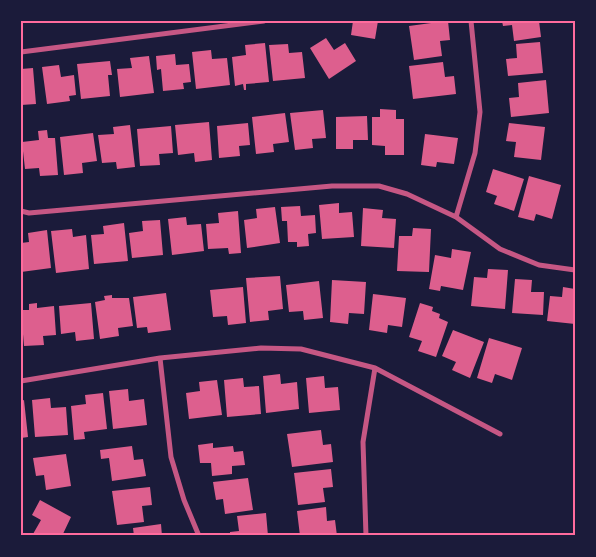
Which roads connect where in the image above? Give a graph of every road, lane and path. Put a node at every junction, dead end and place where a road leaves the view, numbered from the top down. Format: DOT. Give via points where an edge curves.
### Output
graph roads {
  1 [pos="264,21"];
  2 [pos="471,21"];
  3 [pos="21,52"];
  4 [pos="21,211"];
  5 [pos="456,217"];
  6 [pos="575,270"];
  7 [pos="160,358"];
  8 [pos="375,368"];
  9 [pos="21,381"];
  10 [pos="500,434"];
  11 [pos="198,536"];
  12 [pos="366,536"];
  1 -- 3 [label="street"];
  2 -- 5 [label="street" via="480,112 475,154"];
  4 -- 5 [label="street" via="332,186 379,186 406,194"];
  5 -- 6 [label="street" via="500,250 539,265"];
  7 -- 8 [label="street" via="261,348 301,349"];
  7 -- 9 [label="street"];
  7 -- 11 [label="street" via="171,457"];
  8 -- 10 [label="street"];
  8 -- 12 [label="street" via="363,442"];
}
